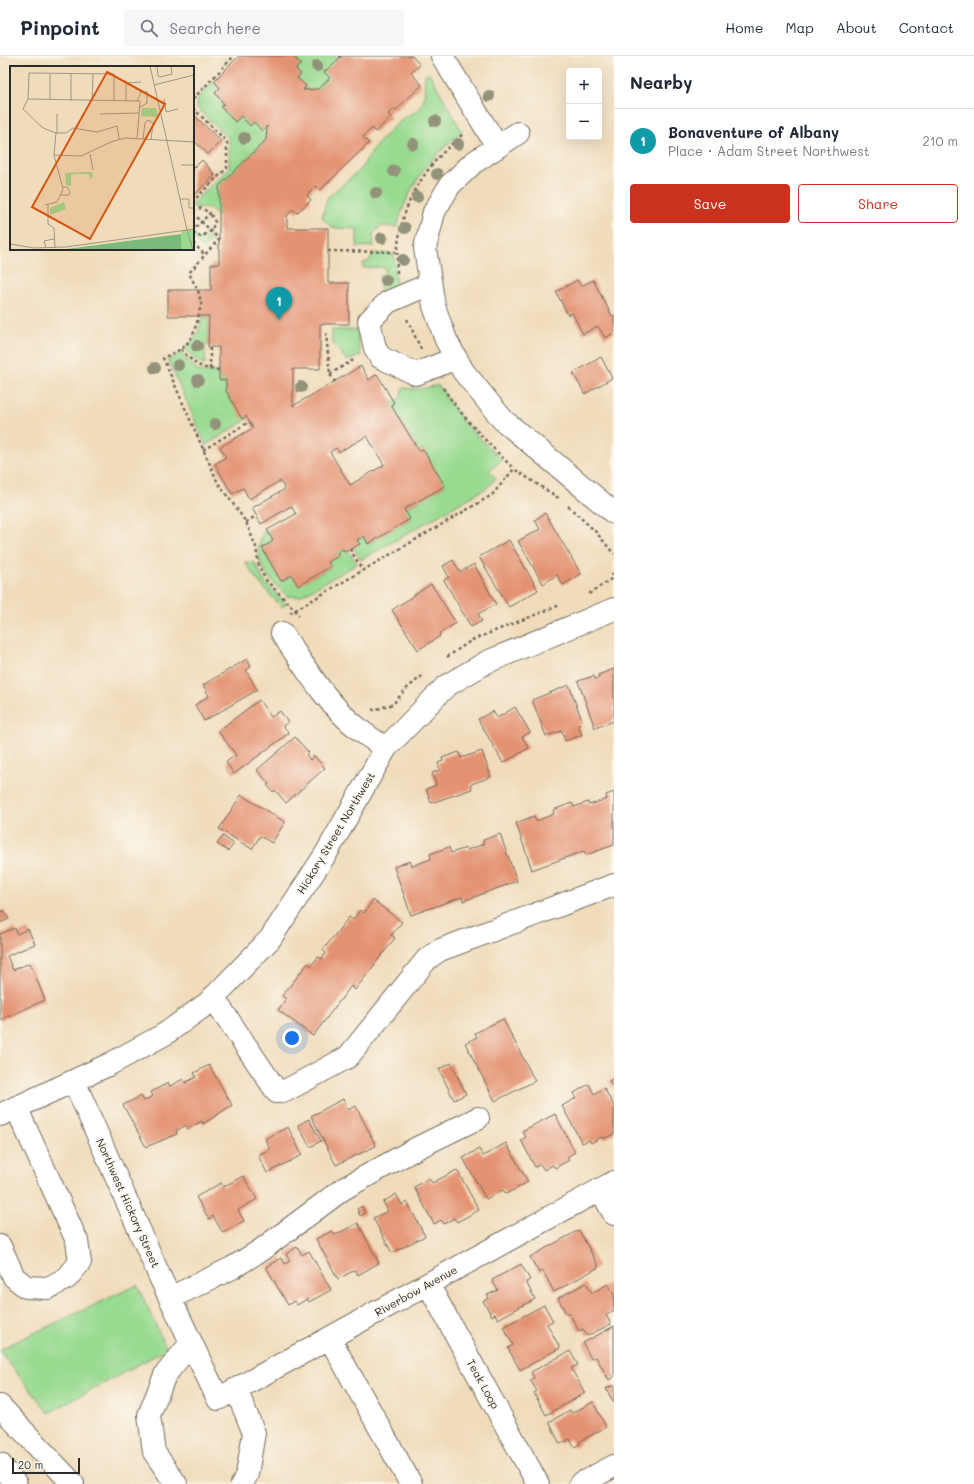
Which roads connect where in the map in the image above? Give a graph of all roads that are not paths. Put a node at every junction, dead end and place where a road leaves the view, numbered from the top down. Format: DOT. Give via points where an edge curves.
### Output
graph roads {
  1 [pos="442,56"];
  2 [pos="518,133"];
  3 [pos="497,146"];
  4 [pos="430,284"];
  5 [pos="456,358"];
  6 [pos="614,513"];
  7 [pos="614,609"];
  8 [pos="282,633"];
  9 [pos="386,748"];
  10 [pos="614,885"];
  11 [pos="213,998"];
  12 [pos="74,1081"];
  13 [pos="8,1111"];
  14 [pos="478,1118"];
  15 [pos="607,1185"];
  16 [pos="614,1214"];
  17 [pos="0,1246"];
  18 [pos="428,1284"];
  19 [pos="170,1298"];
  20 [pos="330,1339"];
  21 [pos="191,1343"];
  22 [pos="227,1394"];
  23 [pos="0,1406"];
  24 [pos="0,1464"];
  25 [pos="614,1466"];
  26 [pos="16,1484"];
  27 [pos="73,1484"];
  28 [pos="176,1484"];
  29 [pos="242,1484"];
  30 [pos="411,1484"];
  31 [pos="538,1484"];
  32 [pos="580,1484"];
  1 -- 3 [label="street"];
  2 -- 3 [label="street"];
  3 -- 4 [label="street" via="473,163 450,185 434,212 425,248"];
  4 -- 5 [label="street" via="434,306 446,340"];
  4 -- 5 [label="street" via="388,302 369,321 375,348 380,358 416,374"];
  5 -- 6 [label="street" via="463,371 504,420"];
  7 -- 9 [label="street, Hickory Street Northwest" via="487,662 446,686"];
  8 -- 9 [label="street" via="316,684 336,707 359,730"];
  9 -- 11 [label="street, Hickory Street Northwest" via="327,852 270,939"];
  10 -- 11 [label="street" via="440,950 427,959 348,1057 285,1091 277,1092"];
  11 -- 12 [label="street, Hickory Street Northwest" via="165,1034"];
  12 -- 13 [label="street"];
  12 -- 19 [label="street, Northwest Hickory Street"];
  13 -- 17 [label="street" via="77,1241 80,1262 67,1278 48,1288 26,1287 14,1277"];
  14 -- 19 [label="street" via="343,1189 261,1250 232,1268"];
  15 -- 16 [label="street"];
  15 -- 18 [label="street, Riverbow Avenue"];
  18 -- 20 [label="street, Riverbow Avenue"];
  18 -- 31 [label="street, Teak Loop"];
  19 -- 21 [label="street, Northwest Hickory Street"];
  20 -- 22 [label="street, Riverbow Avenue"];
  20 -- 30 [label="street"];
  21 -- 22 [label="street, Northwest Hickory Street"];
  21 -- 28 [label="street" via="165,1375 149,1416 154,1452"];
  22 -- 29 [label="street, Northwest Hickory Street" via="254,1433 247,1474"];
  23 -- 27 [label="street"];
  24 -- 26 [label="street"];
  25 -- 32 [label="street"];
}
